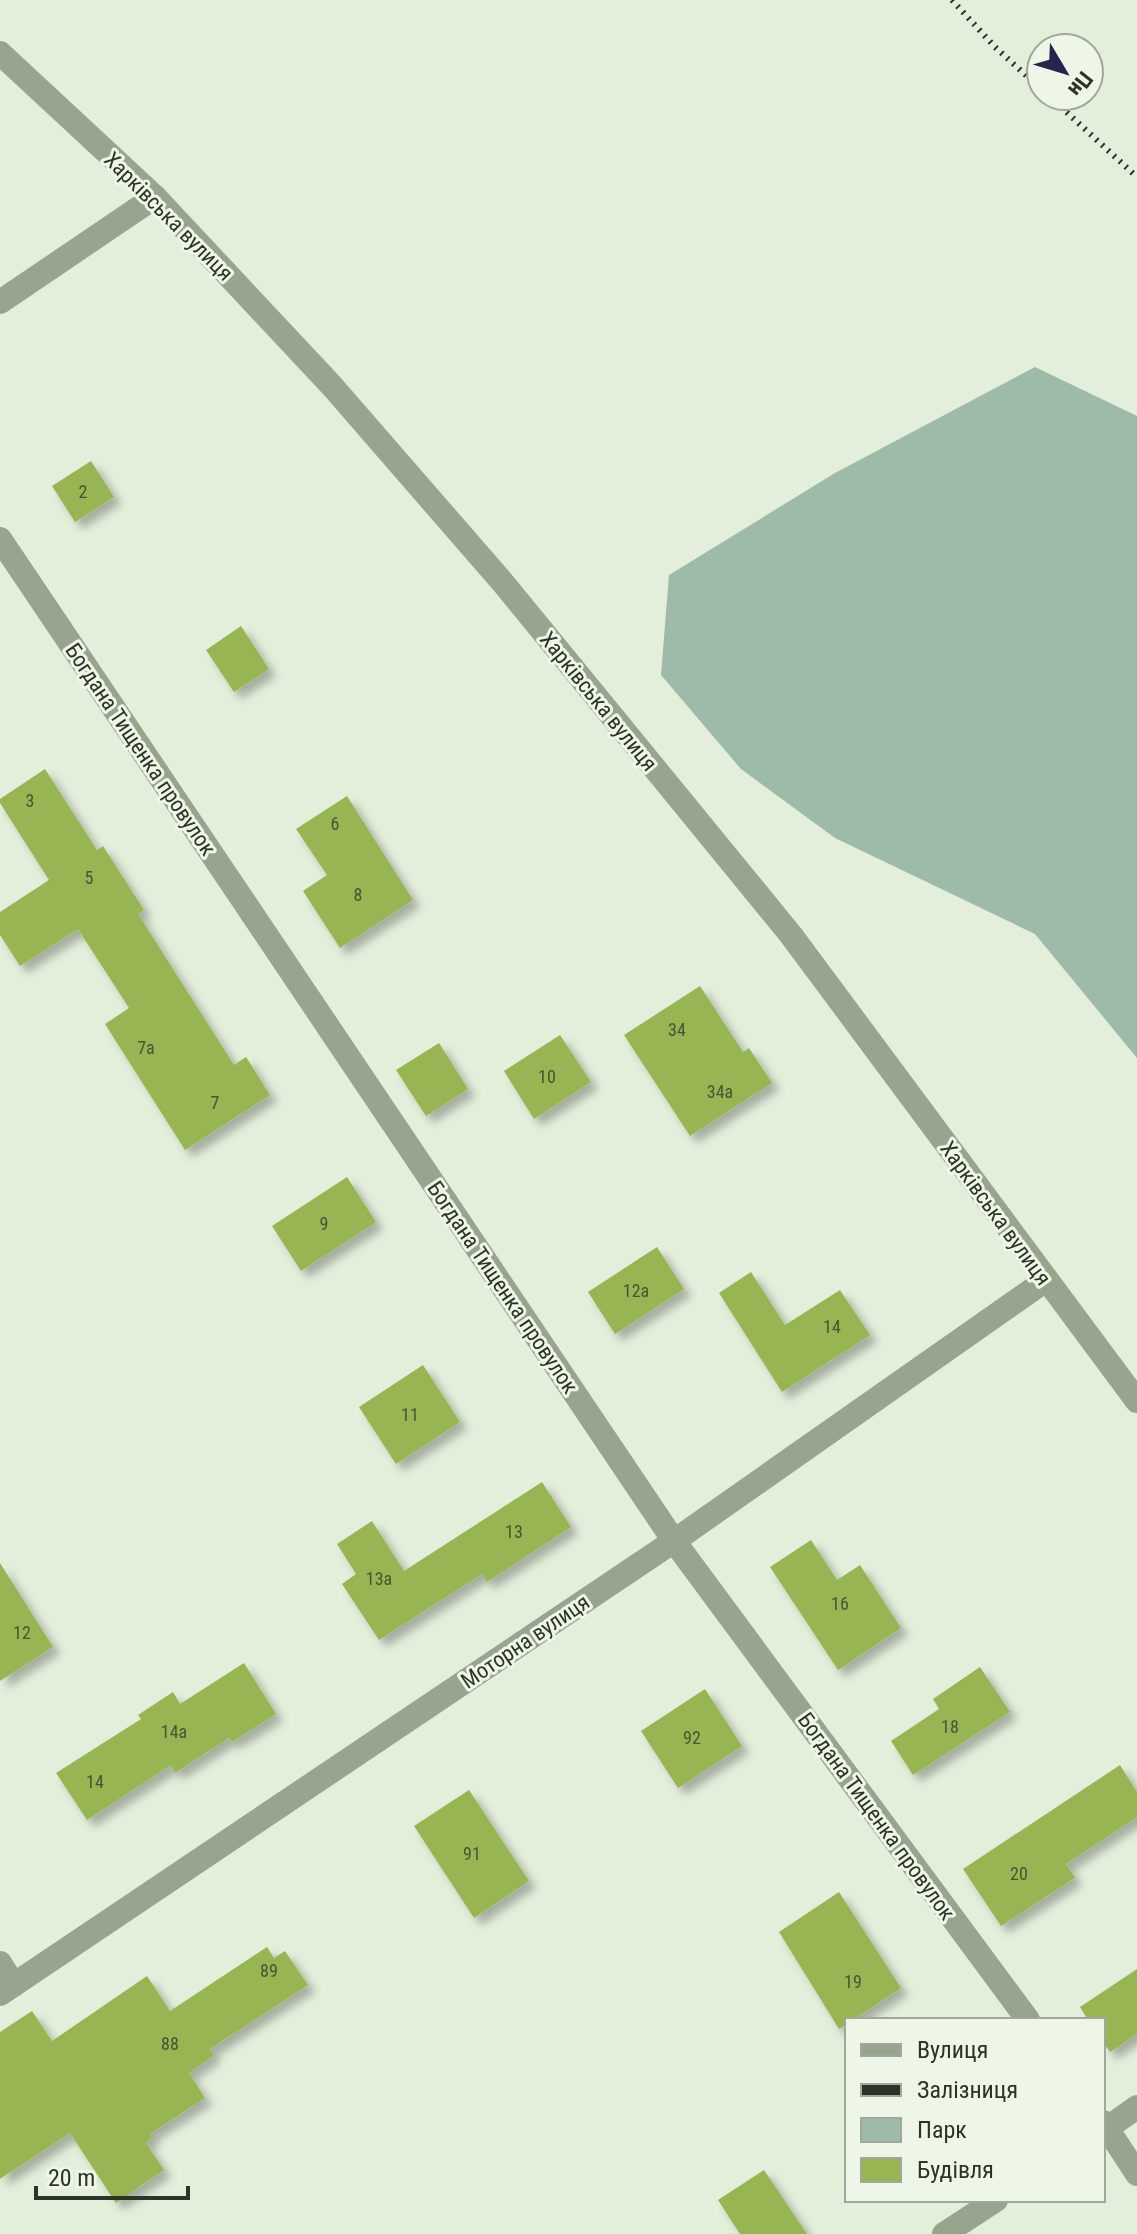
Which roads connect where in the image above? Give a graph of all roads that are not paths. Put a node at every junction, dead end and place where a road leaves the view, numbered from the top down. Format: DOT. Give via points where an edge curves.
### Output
graph roads {
  1 [pos="0,53"];
  2 [pos="155,197"];
  3 [pos="0,302"];
  4 [pos="0,539"];
  5 [pos="1046,1280"];
  6 [pos="1137,1401"];
  7 [pos="674,1541"];
  8 [pos="0,1963"];
  9 [pos="7,1989"];
  10 [pos="1027,2018"];
  11 [pos="1137,2107"];
  12 [pos="1105,2126"];
  13 [pos="1105,2128"];
  14 [pos="1137,2174"];
  15 [pos="993,2202"];
  16 [pos="944,2234"];
  1 -- 2 [label="street, Харківська вулиця"];
  2 -- 3 [label="street"];
  2 -- 5 [label="street, Харківська вулиця" via="332,386 504,584 791,935"];
  4 -- 7 [label="street, Богдана Тищенка провулок"];
  5 -- 6 [label="street, Харківська вулиця"];
  5 -- 7 [label="street, Моторна вулиця"];
  7 -- 9 [label="street, Моторна вулиця"];
  7 -- 10 [label="street, Богдана Тищенка провулок"];
  8 -- 9 [label="street"];
  11 -- 12 [label="street"];
  13 -- 14 [label="street"];
  15 -- 16 [label="street"];
}
